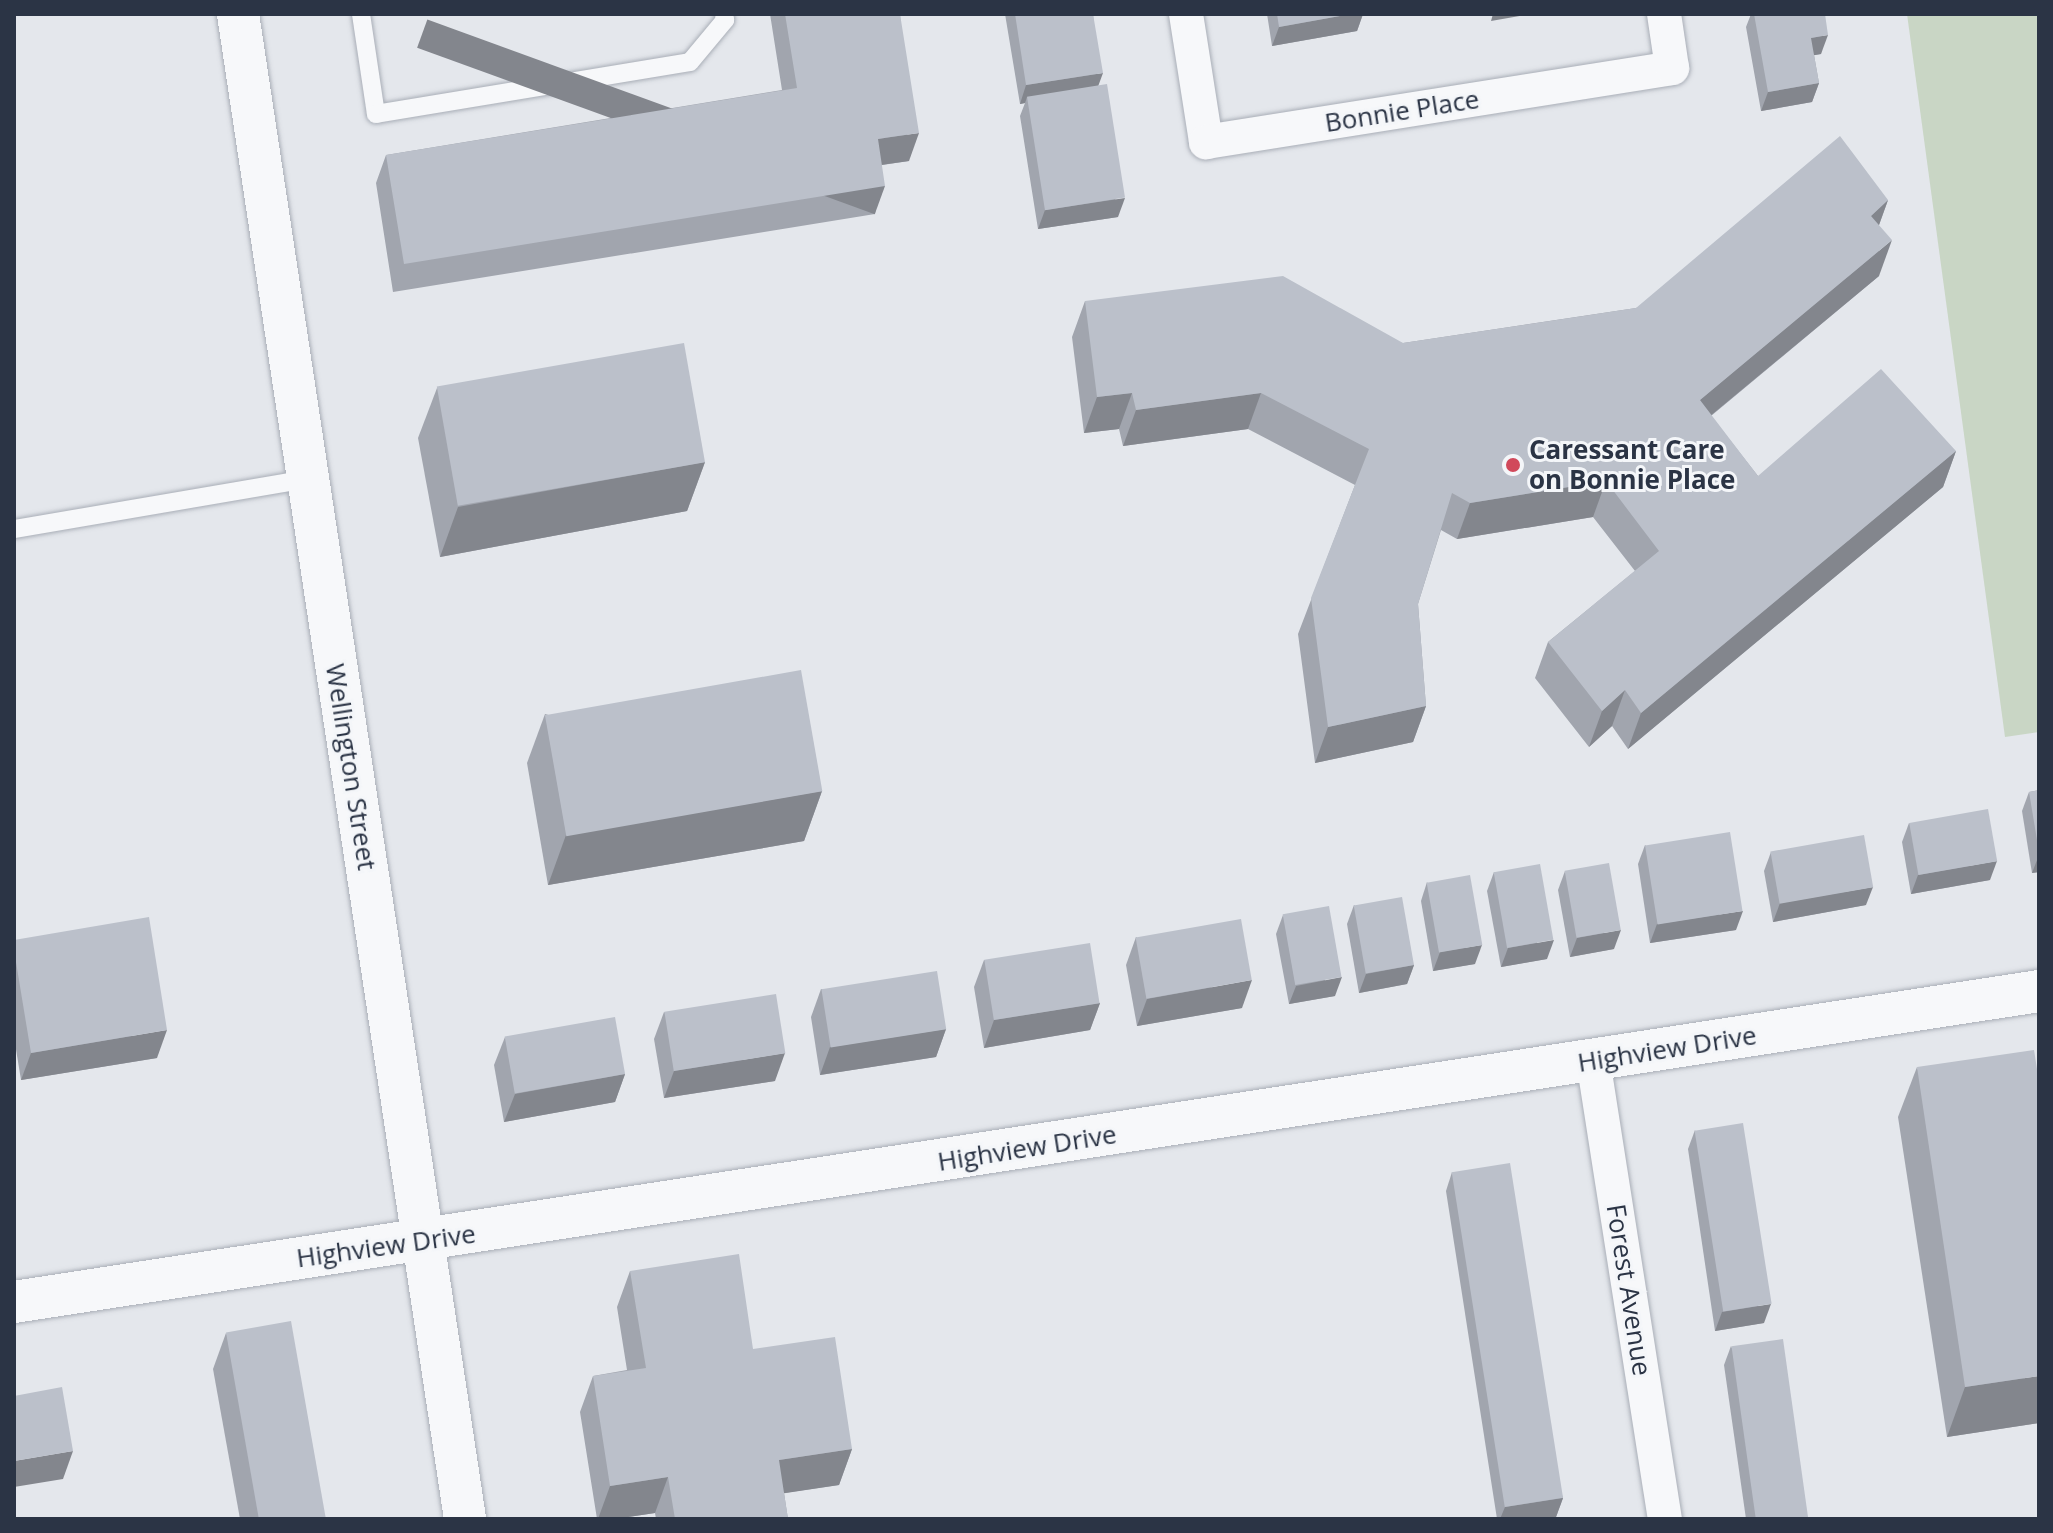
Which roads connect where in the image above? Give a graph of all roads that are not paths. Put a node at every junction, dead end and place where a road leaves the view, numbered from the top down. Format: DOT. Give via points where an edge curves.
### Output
graph roads {
  1 [pos="238,14"];
  2 [pos="361,14"];
  3 [pos="724,14"];
  4 [pos="1186,14"];
  5 [pos="1664,14"];
  6 [pos="308,479"];
  7 [pos="14,529"];
  8 [pos="2039,991"];
  9 [pos="1593,1060"];
  10 [pos="422,1241"];
  11 [pos="14,1302"];
  12 [pos="465,1519"];
  13 [pos="1665,1519"];
  1 -- 6 [label="street, Wellington Street"];
  2 -- 3 [label="lane" via="376,114 690,62 725,20"];
  4 -- 5 [label="street, Bonnie Place" via="1206,142 1672,68"];
  6 -- 7 [label="lane"];
  6 -- 10 [label="street, Wellington Street"];
  8 -- 9 [label="street, Highview Drive"];
  9 -- 10 [label="street, Highview Drive"];
  9 -- 13 [label="street, Forest Avenue"];
  10 -- 11 [label="street, Highview Drive"];
  10 -- 12 [label="street, Wellington Street"];
}
